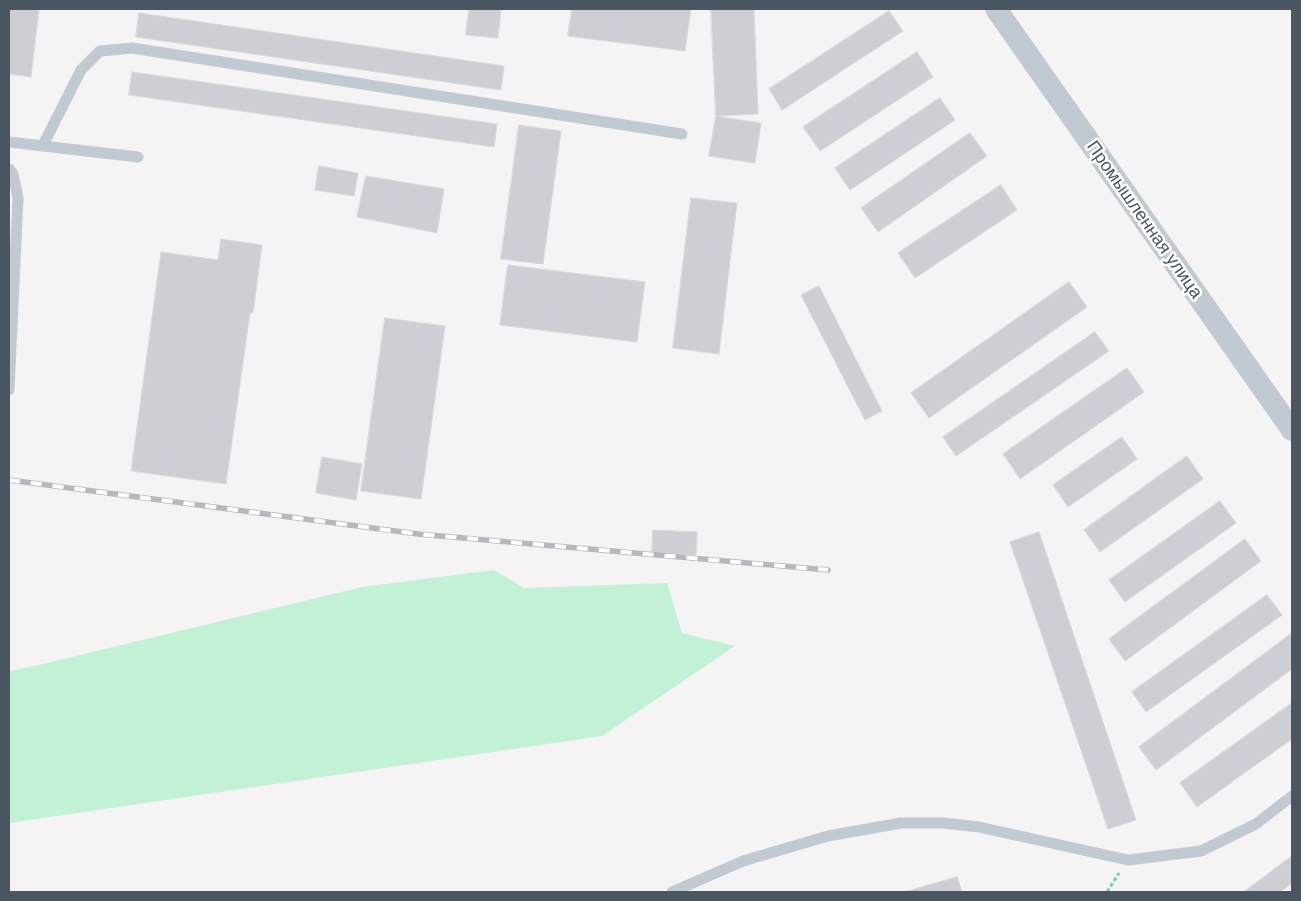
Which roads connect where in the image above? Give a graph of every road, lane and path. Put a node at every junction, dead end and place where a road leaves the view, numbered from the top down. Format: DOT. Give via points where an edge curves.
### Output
graph roads {
  1 [pos="996,9"];
  2 [pos="682,134"];
  3 [pos="9,142"];
  4 [pos="43,145"];
  5 [pos="138,157"];
  6 [pos="9,169"];
  7 [pos="9,390"];
  8 [pos="1292,430"];
  9 [pos="1292,796"];
  10 [pos="672,892"];
  1 -- 8 [label="street, Промышленная улица"];
  2 -- 4 [label="lane" via="132,48 100,51 81,70"];
  3 -- 4 [label="lane"];
  4 -- 5 [label="lane"];
  6 -- 7 [label="lane" via="18,198"];
  9 -- 10 [label="lane" via="1256,824 1201,851 1128,860 979,827 901,822 828,836 743,862"];
}
